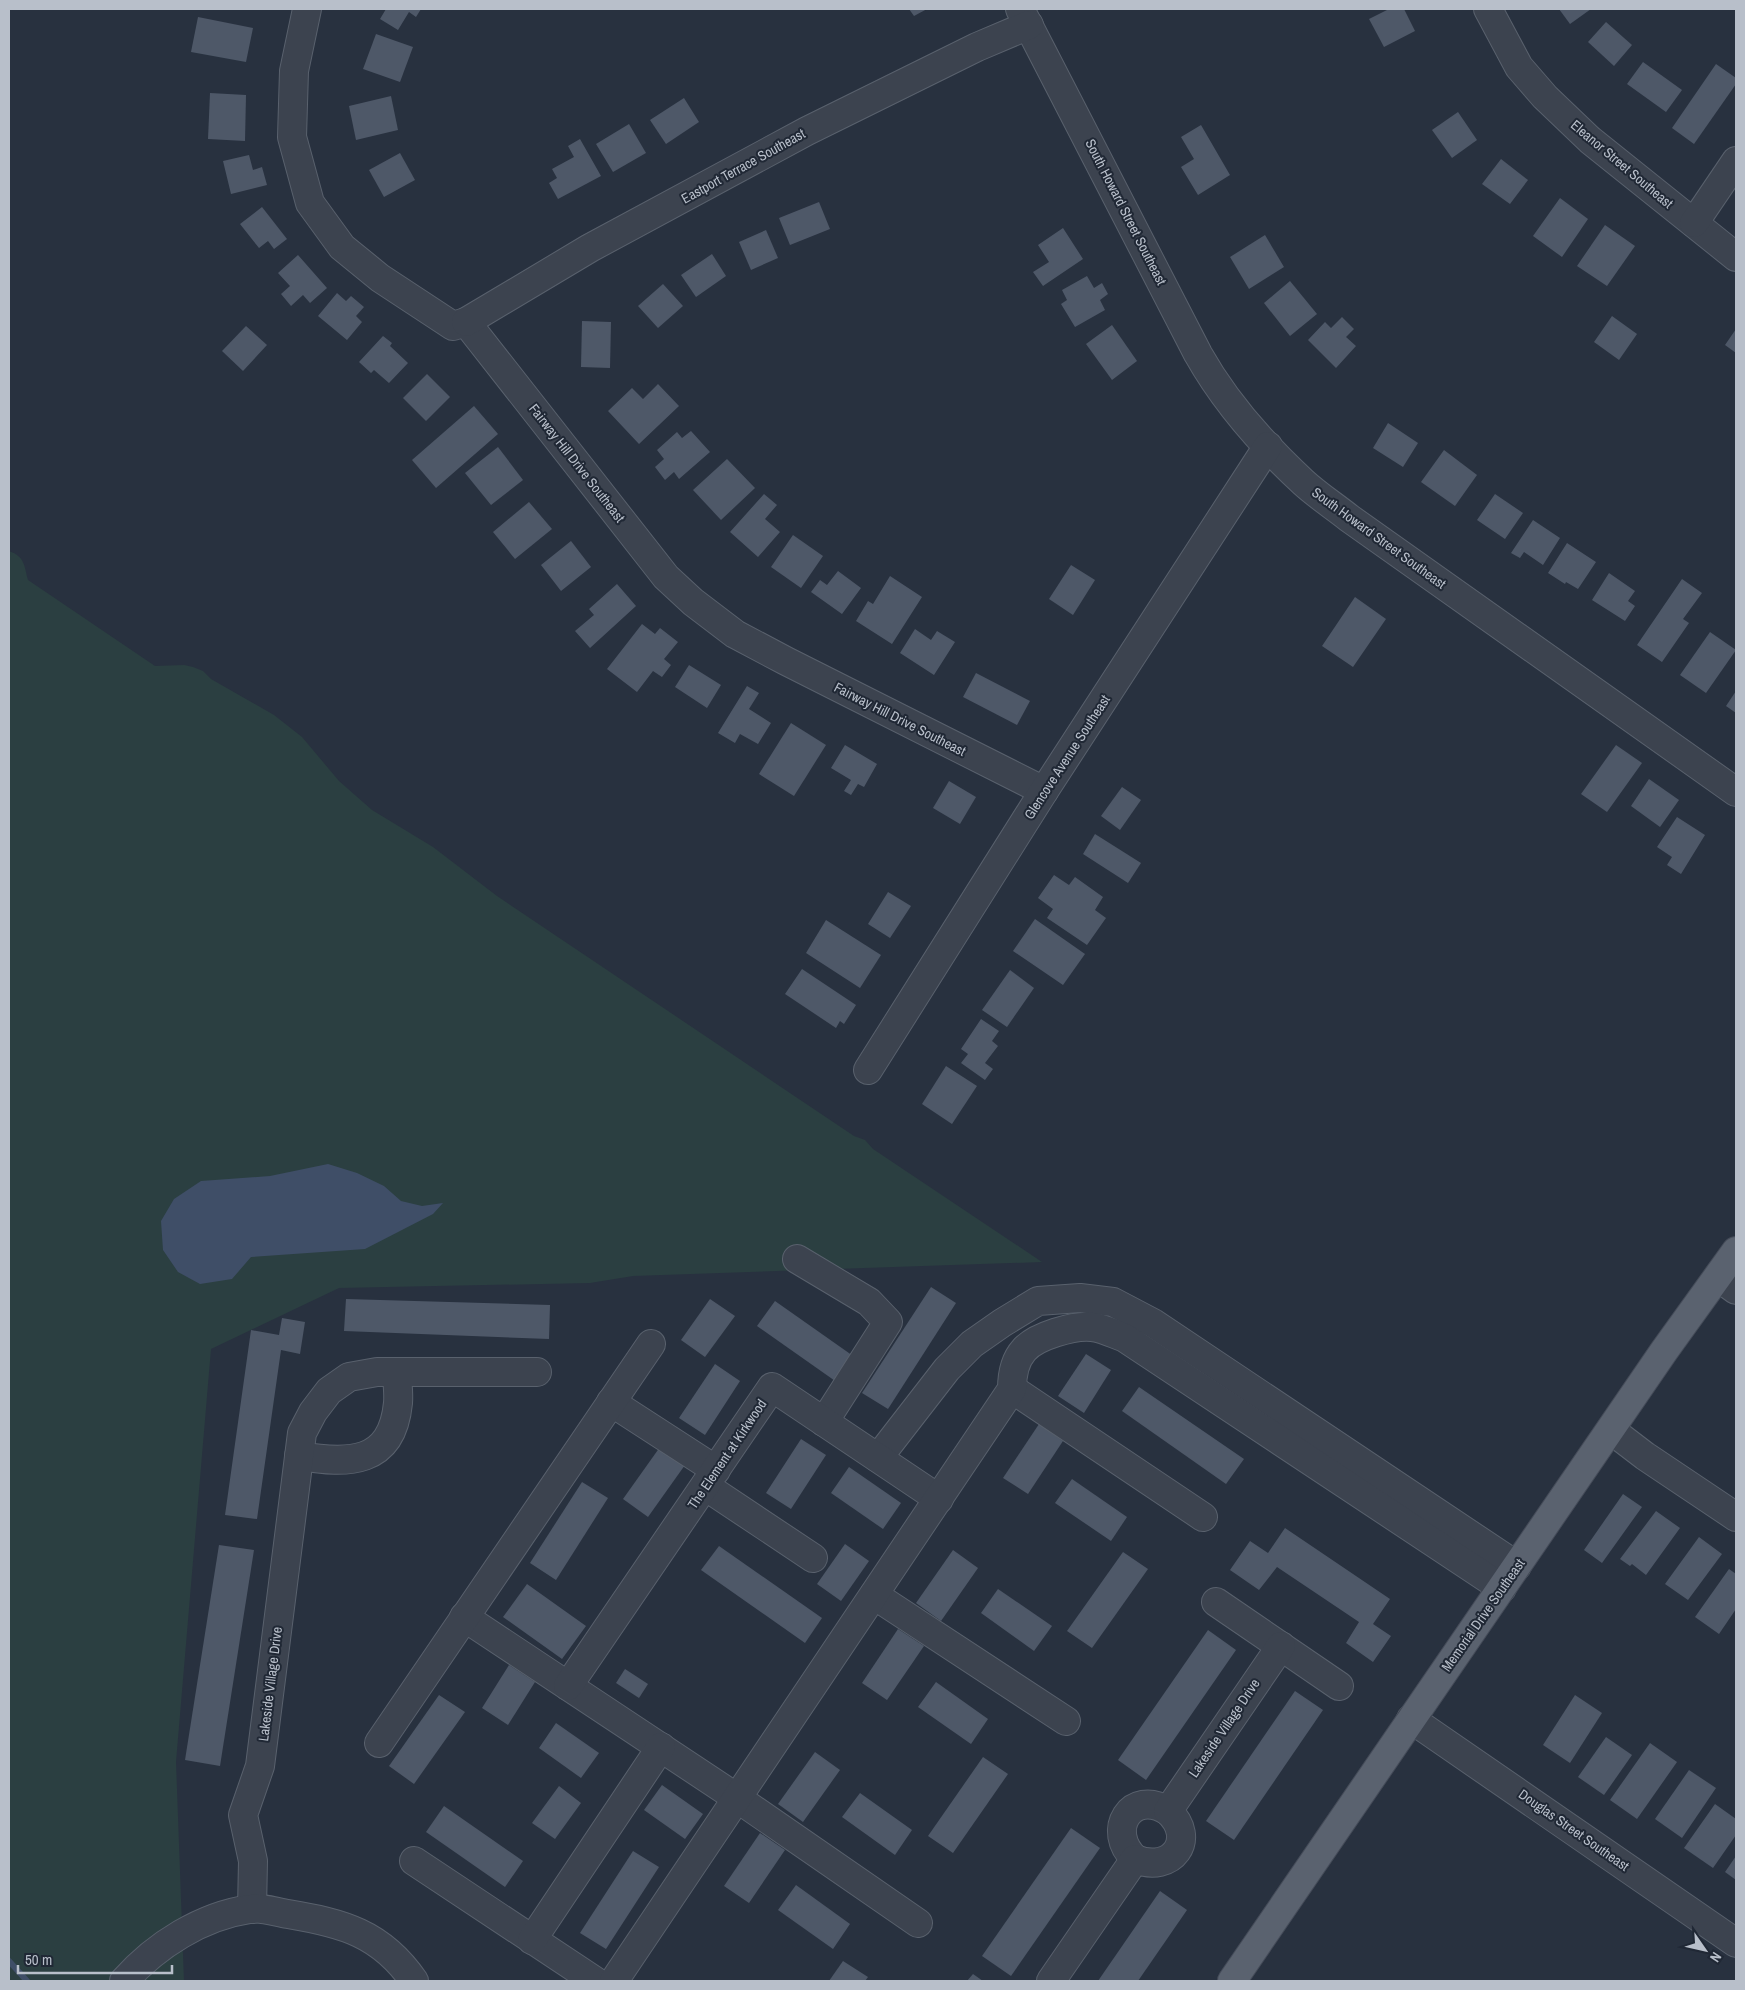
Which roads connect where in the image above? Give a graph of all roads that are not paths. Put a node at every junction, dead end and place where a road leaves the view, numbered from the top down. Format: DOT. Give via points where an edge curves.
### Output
graph roads {
  1 [pos="307,9"];
  2 [pos="1488,9"];
  3 [pos="1025,17"];
  4 [pos="1736,161"];
  5 [pos="1694,223"];
  6 [pos="1736,257"];
  7 [pos="466,322"];
  8 [pos="1268,446"];
  9 [pos="1044,791"];
  10 [pos="1736,792"];
  11 [pos="868,1070"];
  12 [pos="1736,1251"];
  13 [pos="798,1259"];
  14 [pos="1727,1283"];
  15 [pos="1002,1323"];
  16 [pos="651,1344"];
  17 [pos="1024,1349"];
  18 [pos="397,1372"];
  19 [pos="537,1372"];
  20 [pos="1012,1389"];
  21 [pos="611,1402"];
  22 [pos="824,1422"];
  23 [pos="1611,1430"];
  24 [pos="299,1456"];
  25 [pos="878,1458"];
  26 [pos="710,1478"];
  27 [pos="938,1499"];
  28 [pos="1736,1517"];
  29 [pos="1203,1518"];
  30 [pos="813,1558"];
  31 [pos="1510,1577"];
  32 [pos="874,1595"];
  33 [pos="1216,1602"];
  34 [pos="464,1617"];
  35 [pos="1280,1646"];
  36 [pos="568,1686"];
  37 [pos="1340,1686"];
  38 [pos="1411,1719"];
  39 [pos="1066,1721"];
  40 [pos="379,1743"];
  41 [pos="660,1747"];
  42 [pos="737,1798"];
  43 [pos="1168,1811"];
  44 [pos="1135,1859"];
  45 [pos="414,1861"];
  46 [pos="252,1909"];
  47 [pos="918,1923"];
  48 [pos="532,1940"];
  49 [pos="1736,1943"];
  50 [pos="124,1981"];
  51 [pos="414,1981"];
  52 [pos="595,1981"];
  53 [pos="614,1981"];
  54 [pos="1051,1981"];
  55 [pos="1232,1981"];
  1 -- 7 [label="street" via="294,71 292,137 310,203 342,247 380,278 453,326"];
  2 -- 5 [label="street, Eleanor Street Southeast" via="1519,67 1545,97 1590,140"];
  3 -- 7 [label="street, Eastport Terrace Southeast" via="977,47 807,131 590,248"];
  3 -- 8 [label="street, South Howard Street Southeast" via="1211,378"];
  4 -- 5 [label="street"];
  5 -- 6 [label="street, Eleanor Street Southeast"];
  7 -- 9 [label="street, Fairway Hill Drive Southeast" via="666,577 693,602 734,634"];
  8 -- 9 [label="street, Glencove Avenue Southeast"];
  8 -- 10 [label="street, South Howard Street Southeast" via="1304,483 1348,518"];
  9 -- 11 [label="street, Glencove Avenue Southeast"];
  12 -- 14 [label="main road, Memorial Drive Southeast"];
  13 -- 22 [label="street" via="869,1302 888,1322"];
  14 -- 23 [label="main road, Memorial Drive Southeast" via="1664,1351"];
  15 -- 17 [label="street"];
  15 -- 25 [label="street" via="972,1344 947,1369"];
  15 -- 31 [label="street" via="1038,1301 1080,1298 1113,1302 1152,1323"];
  16 -- 21 [label="street"];
  17 -- 20 [label="street" via="1012,1373"];
  17 -- 31 [label="street" via="1050,1334 1070,1328 1092,1327 1125,1338"];
  18 -- 19 [label="street, Lakeside Village Drive"];
  18 -- 24 [label="street, Lakeside Village Drive" via="349,1377 329,1391 302,1433"];
  18 -- 24 [label="street" via="398,1403 392,1430 376,1450 352,1460 329,1461"];
  20 -- 27 [label="street"];
  20 -- 29 [label="street"];
  21 -- 26 [label="street"];
  21 -- 34 [label="street"];
  22 -- 25 [label="street, The Element at Kirkwood"];
  22 -- 26 [label="street, The Element at Kirkwood" via="772,1387"];
  23 -- 28 [label="street"];
  23 -- 31 [label="main road, Memorial Drive Southeast"];
  24 -- 46 [label="street, Lakeside Village Drive" via="260,1766 243,1815 253,1862"];
  25 -- 27 [label="street, The Element at Kirkwood"];
  26 -- 30 [label="street"];
  26 -- 36 [label="street, The Element at Kirkwood"];
  27 -- 32 [label="street"];
  31 -- 38 [label="main road, Memorial Drive Southeast"];
  32 -- 39 [label="street"];
  32 -- 42 [label="street"];
  33 -- 35 [label="street"];
  34 -- 36 [label="street"];
  34 -- 40 [label="street"];
  35 -- 37 [label="street"];
  35 -- 43 [label="street, Lakeside Village Drive"];
  36 -- 41 [label="street"];
  38 -- 49 [label="street, Douglas Street Southeast"];
  38 -- 55 [label="main road, Memorial Drive Southeast"];
  41 -- 42 [label="street"];
  41 -- 48 [label="street"];
  42 -- 47 [label="street"];
  42 -- 53 [label="street"];
  43 -- 44 [label="street" via="1177,1819 1181,1829 1177,1850 1157,1864"];
  43 -- 44 [label="street" via="1147,1803 1137,1806 1124,1820 1122,1841"];
  44 -- 54 [label="street"];
  45 -- 48 [label="street"];
  46 -- 50 [label="street" via="216,1918 182,1933 156,1951"];
  46 -- 51 [label="street" via="321,1920 357,1930 381,1945"];
  48 -- 52 [label="street"];
}
